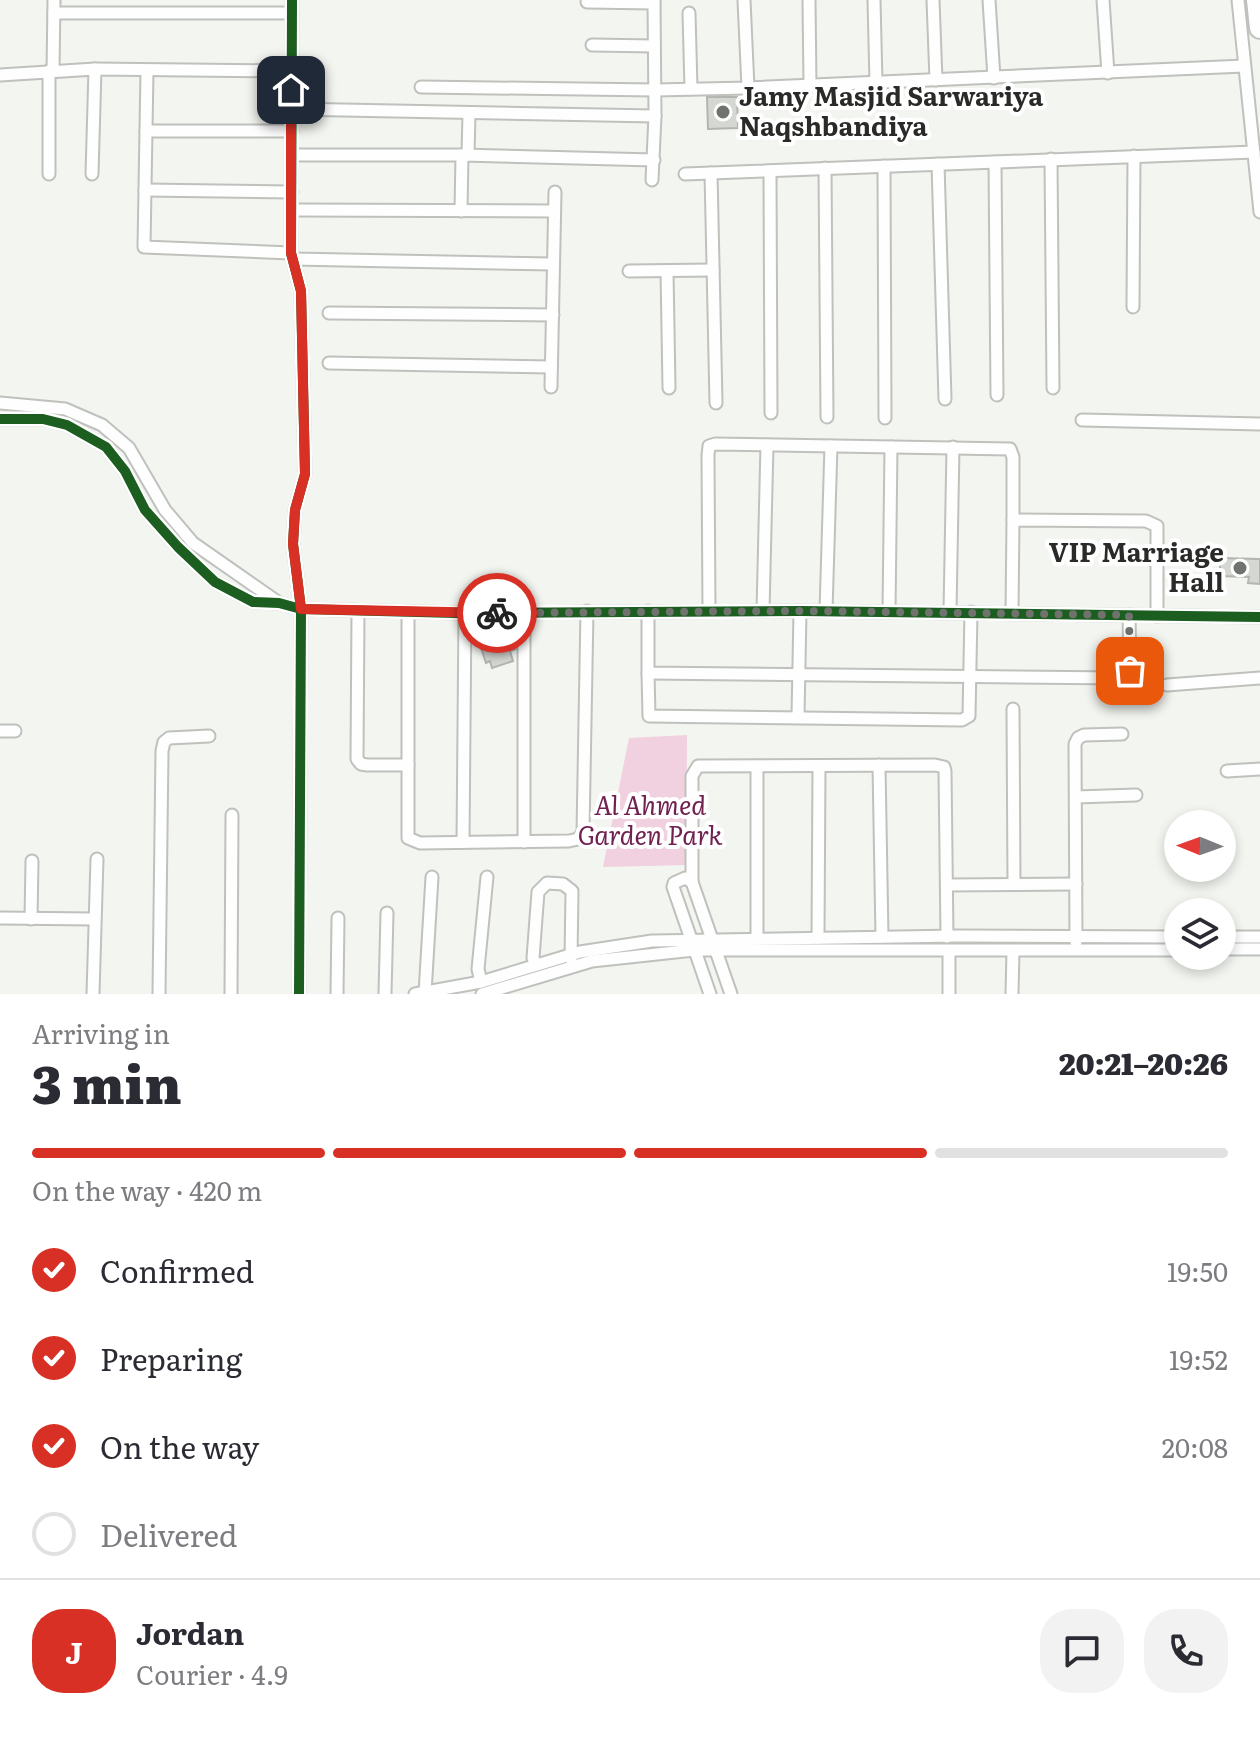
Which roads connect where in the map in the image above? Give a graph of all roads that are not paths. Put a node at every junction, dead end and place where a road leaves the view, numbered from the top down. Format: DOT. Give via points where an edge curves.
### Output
graph roads {
  1 [pos="292,0"];
  2 [pos="744,0"];
  3 [pos="809,0"];
  4 [pos="874,0"];
  5 [pos="933,0"];
  6 [pos="989,0"];
  7 [pos="1103,0"];
  8 [pos="1238,0"];
  9 [pos="1257,0"];
  10 [pos="587,2"];
  11 [pos="654,2"];
  12 [pos="54,6"];
  13 [pos="292,13"];
  14 [pos="689,13"];
  15 [pos="1260,28"];
  16 [pos="592,45"];
  17 [pos="654,46"];
  18 [pos="1244,66"];
  19 [pos="95,69"];
  20 [pos="51,71"];
  21 [pos="147,71"];
  22 [pos="291,71"];
  23 [pos="1108,73"];
  24 [pos="0,75"];
  25 [pos="994,78"];
  26 [pos="936,80"];
  27 [pos="876,83"];
  28 [pos="810,86"];
  29 [pos="421,87"];
  30 [pos="748,88"];
  31 [pos="691,89"];
  32 [pos="655,90"];
  33 [pos="291,109"];
  34 [pos="469,113"];
  35 [pos="655,116"];
  36 [pos="146,131"];
  37 [pos="292,131"];
  38 [pos="1254,152"];
  39 [pos="292,155"];
  40 [pos="465,155"];
  41 [pos="1134,156"];
  42 [pos="1051,159"];
  43 [pos="654,160"];
  44 [pos="995,162"];
  45 [pos="938,164"];
  46 [pos="884,166"];
  47 [pos="825,168"];
  48 [pos="770,171"];
  49 [pos="711,173"];
  50 [pos="49,174"];
  51 [pos="92,174"];
  52 [pos="685,174"];
  53 [pos="652,180"];
  54 [pos="145,190"];
  55 [pos="292,192"];
  56 [pos="555,192"];
  57 [pos="292,210"];
  58 [pos="461,211"];
  59 [pos="554,211"];
  60 [pos="1260,212"];
  61 [pos="292,256"];
  62 [pos="553,264"];
  63 [pos="713,270"];
  64 [pos="629,271"];
  65 [pos="667,271"];
  66 [pos="1133,307"];
  67 [pos="329,313"];
  68 [pos="553,315"];
  69 [pos="329,363"];
  70 [pos="551,367"];
  71 [pos="551,387"];
  72 [pos="669,388"];
  73 [pos="1053,388"];
  74 [pos="997,395"];
  75 [pos="945,399"];
  76 [pos="0,403"];
  77 [pos="23,403"];
  78 [pos="716,403"];
  79 [pos="771,413"];
  80 [pos="827,417"];
  81 [pos="885,418"];
  82 [pos="0,419"];
  83 [pos="22,419"];
  84 [pos="1082,420"];
  85 [pos="1260,424"];
  86 [pos="767,445"];
  87 [pos="831,446"];
  88 [pos="891,447"];
  89 [pos="953,447"];
  90 [pos="1013,520"];
  91 [pos="279,603"];
  92 [pos="301,609"];
  93 [pos="358,611"];
  94 [pos="587,611"];
  95 [pos="648,611"];
  96 [pos="709,611"];
  97 [pos="763,611"];
  98 [pos="800,611"];
  99 [pos="826,611"];
  100 [pos="408,612"];
  101 [pos="524,612"];
  102 [pos="889,612"];
  103 [pos="950,612"];
  104 [pos="971,612"];
  105 [pos="465,613"];
  106 [pos="1012,613"];
  107 [pos="1129,615"];
  108 [pos="1157,616"];
  109 [pos="1260,617"];
  110 [pos="648,673"];
  111 [pos="798,674"];
  112 [pos="970,677"];
  113 [pos="1260,678"];
  114 [pos="1167,685"];
  115 [pos="1013,709"];
  116 [pos="798,716"];
  117 [pos="0,731"];
  118 [pos="15,731"];
  119 [pos="1122,734"];
  120 [pos="209,736"];
  121 [pos="408,765"];
  122 [pos="879,765"];
  123 [pos="757,766"];
  124 [pos="819,766"];
  125 [pos="1260,769"];
  126 [pos="1227,771"];
  127 [pos="1136,795"];
  128 [pos="1076,797"];
  129 [pos="232,815"];
  130 [pos="463,842"];
  131 [pos="524,842"];
  132 [pos="97,859"];
  133 [pos="32,861"];
  134 [pos="432,877"];
  135 [pos="487,877"];
  136 [pos="692,882"];
  137 [pos="1014,884"];
  138 [pos="1076,884"];
  139 [pos="947,885"];
  140 [pos="387,913"];
  141 [pos="0,918"];
  142 [pos="338,918"];
  143 [pos="31,919"];
  144 [pos="94,919"];
  145 [pos="882,937"];
  146 [pos="947,937"];
  147 [pos="1236,937"];
  148 [pos="1260,937"];
  149 [pos="757,938"];
  150 [pos="818,938"];
  151 [pos="1164,938"];
  152 [pos="714,944"];
  153 [pos="1076,944"];
  154 [pos="693,945"];
  155 [pos="1164,949"];
  156 [pos="1236,949"];
  157 [pos="1260,949"];
  158 [pos="948,950"];
  159 [pos="1013,951"];
  160 [pos="571,960"];
  161 [pos="536,965"];
  162 [pos="515,984"];
  163 [pos="482,988"];
  164 [pos="425,993"];
  165 [pos="93,994"];
  166 [pos="159,994"];
  167 [pos="231,994"];
  168 [pos="299,994"];
  169 [pos="337,994"];
  170 [pos="385,994"];
  171 [pos="415,994"];
  172 [pos="710,994"];
  173 [pos="731,994"];
  174 [pos="949,994"];
  175 [pos="1012,994"];
  1 -- 13 [label="street"];
  2 -- 30 [label="street"];
  3 -- 28 [label="street"];
  4 -- 27 [label="street"];
  5 -- 26 [label="street"];
  6 -- 25 [label="street"];
  7 -- 23 [label="street"];
  8 -- 18 [label="street"];
  9 -- 15 [label="highway"];
  10 -- 11 [label="street"];
  11 -- 17 [label="street"];
  12 -- 13 [label="street"];
  12 -- 20 [label="street"];
  13 -- 22 [label="street"];
  14 -- 31 [label="street"];
  16 -- 17 [label="street"];
  17 -- 32 [label="street"];
  18 -- 23 [label="street"];
  18 -- 38 [label="street"];
  19 -- 20 [label="street"];
  19 -- 21 [label="street"];
  19 -- 51 [label="street"];
  20 -- 24 [label="street"];
  20 -- 50 [label="street"];
  21 -- 22 [label="street"];
  21 -- 36 [label="street"];
  22 -- 33 [label="street"];
  23 -- 25 [label="street"];
  25 -- 26 [label="street"];
  26 -- 27 [label="street"];
  27 -- 28 [label="street"];
  28 -- 30 [label="street"];
  29 -- 32 [label="street"];
  30 -- 31 [label="street"];
  31 -- 32 [label="street"];
  32 -- 35 [label="street"];
  33 -- 34 [label="street"];
  33 -- 37 [label="street"];
  34 -- 35 [label="street"];
  34 -- 40 [label="street"];
  35 -- 43 [label="street"];
  36 -- 37 [label="street"];
  36 -- 54 [label="street"];
  37 -- 39 [label="street"];
  38 -- 41 [label="street"];
  38 -- 60 [label="street"];
  39 -- 40 [label="street"];
  39 -- 55 [label="street"];
  40 -- 43 [label="street"];
  40 -- 58 [label="street"];
  41 -- 42 [label="street"];
  41 -- 66 [label="street"];
  42 -- 44 [label="street"];
  42 -- 73 [label="street"];
  43 -- 53 [label="street"];
  44 -- 45 [label="street"];
  44 -- 74 [label="street"];
  45 -- 46 [label="street"];
  45 -- 75 [label="street"];
  46 -- 47 [label="street"];
  46 -- 81 [label="street"];
  47 -- 48 [label="street"];
  47 -- 80 [label="street"];
  48 -- 49 [label="street"];
  48 -- 79 [label="street"];
  49 -- 52 [label="street"];
  49 -- 63 [label="street"];
  54 -- 55 [label="street"];
  54 -- 61 [label="street" via="144,247"];
  55 -- 57 [label="street"];
  56 -- 59 [label="street"];
  57 -- 58 [label="street"];
  57 -- 61 [label="street"];
  58 -- 59 [label="street"];
  59 -- 62 [label="street"];
  61 -- 62 [label="street"];
  61 -- 92 [label="street" via="301,291 305,474 293,544"];
  62 -- 68 [label="street"];
  63 -- 65 [label="street"];
  63 -- 78 [label="street"];
  64 -- 65 [label="street"];
  65 -- 72 [label="street"];
  67 -- 68 [label="street"];
  68 -- 70 [label="street"];
  69 -- 70 [label="street"];
  70 -- 71 [label="street"];
  76 -- 77 [label="street"];
  77 -- 83 [label="street"];
  77 -- 91 [label="street" via="65,409 102,425 129,448 165,510 193,543"];
  82 -- 83 [label="street"];
  83 -- 91 [label="street" via="67,425 106,447 145,510 215,582 253,602"];
  84 -- 85 [label="street"];
  86 -- 87 [label="street"];
  86 -- 96 [label="street" via="709,446"];
  86 -- 97 [label="street"];
  87 -- 88 [label="street"];
  87 -- 99 [label="street"];
  88 -- 89 [label="street"];
  88 -- 102 [label="street"];
  89 -- 90 [label="street" via="1010,449"];
  89 -- 103 [label="street"];
  90 -- 106 [label="street"];
  90 -- 108 [label="street" via="1157,526"];
  91 -- 92 [label="street"];
  92 -- 93 [label="street"];
  92 -- 168 [label="street"];
  93 -- 100 [label="street"];
  93 -- 121 [label="street" via="357,759 367,765"];
  94 -- 95 [label="street"];
  94 -- 101 [label="street"];
  94 -- 131 [label="street" via="583,832 569,841"];
  95 -- 96 [label="street"];
  95 -- 110 [label="street"];
  96 -- 97 [label="street"];
  97 -- 98 [label="street"];
  98 -- 99 [label="street"];
  98 -- 111 [label="street"];
  99 -- 102 [label="street"];
  100 -- 105 [label="street"];
  100 -- 121 [label="street"];
  101 -- 105 [label="street"];
  101 -- 131 [label="street"];
  102 -- 103 [label="street"];
  103 -- 104 [label="street"];
  104 -- 106 [label="street"];
  104 -- 112 [label="street"];
  105 -- 130 [label="street"];
  106 -- 107 [label="street"];
  107 -- 108 [label="street"];
  107 -- 112 [label="street" via="1128,677"];
  108 -- 109 [label="street"];
  110 -- 111 [label="street"];
  110 -- 116 [label="street" via="649,716"];
  111 -- 112 [label="street"];
  111 -- 116 [label="street"];
  112 -- 116 [label="street" via="969,716 962,720"];
  113 -- 114 [label="street"];
  115 -- 137 [label="street"];
  117 -- 118 [label="street"];
  119 -- 128 [label="street" via="1078,738"];
  120 -- 166 [label="street" via="169,738 162,751"];
  121 -- 130 [label="street" via="408,838 420,843"];
  122 -- 124 [label="street"];
  122 -- 139 [label="street" via="944,767"];
  122 -- 145 [label="street"];
  123 -- 124 [label="street"];
  123 -- 136 [label="street" via="694,770"];
  123 -- 149 [label="street"];
  124 -- 150 [label="street"];
  125 -- 126 [label="street"];
  127 -- 128 [label="street"];
  128 -- 138 [label="street"];
  129 -- 167 [label="street"];
  130 -- 131 [label="street"];
  132 -- 144 [label="street"];
  133 -- 143 [label="street"];
  134 -- 164 [label="street"];
  135 -- 163 [label="street" via="478,969"];
  136 -- 152 [label="street"];
  136 -- 154 [label="street" via="685,878 673,887"];
  137 -- 138 [label="street"];
  137 -- 139 [label="street"];
  138 -- 153 [label="street"];
  139 -- 146 [label="street"];
  140 -- 170 [label="street"];
  141 -- 143 [label="street"];
  142 -- 169 [label="street"];
  143 -- 144 [label="street"];
  144 -- 165 [label="street"];
  145 -- 146 [label="street"];
  145 -- 150 [label="street"];
  146 -- 153 [label="street"];
  146 -- 158 [label="street"];
  146 -- 158 [label="street"];
  147 -- 148 [label="street"];
  149 -- 150 [label="street"];
  149 -- 152 [label="street"];
  151 -- 153 [label="street"];
  152 -- 154 [label="street"];
  152 -- 158 [label="street"];
  152 -- 173 [label="street"];
  153 -- 155 [label="street"];
  153 -- 159 [label="street"];
  154 -- 160 [label="street" via="628,943"];
  154 -- 172 [label="street"];
  156 -- 157 [label="street"];
  158 -- 159 [label="street"];
  158 -- 174 [label="street"];
  159 -- 175 [label="street"];
  160 -- 161 [label="street"];
  160 -- 161 [label="street" via="572,891 547,883 538,892"];
  160 -- 162 [label="street"];
  161 -- 162 [label="street"];
  162 -- 163 [label="street"];
  163 -- 164 [label="street"];
  164 -- 171 [label="street"];
}
